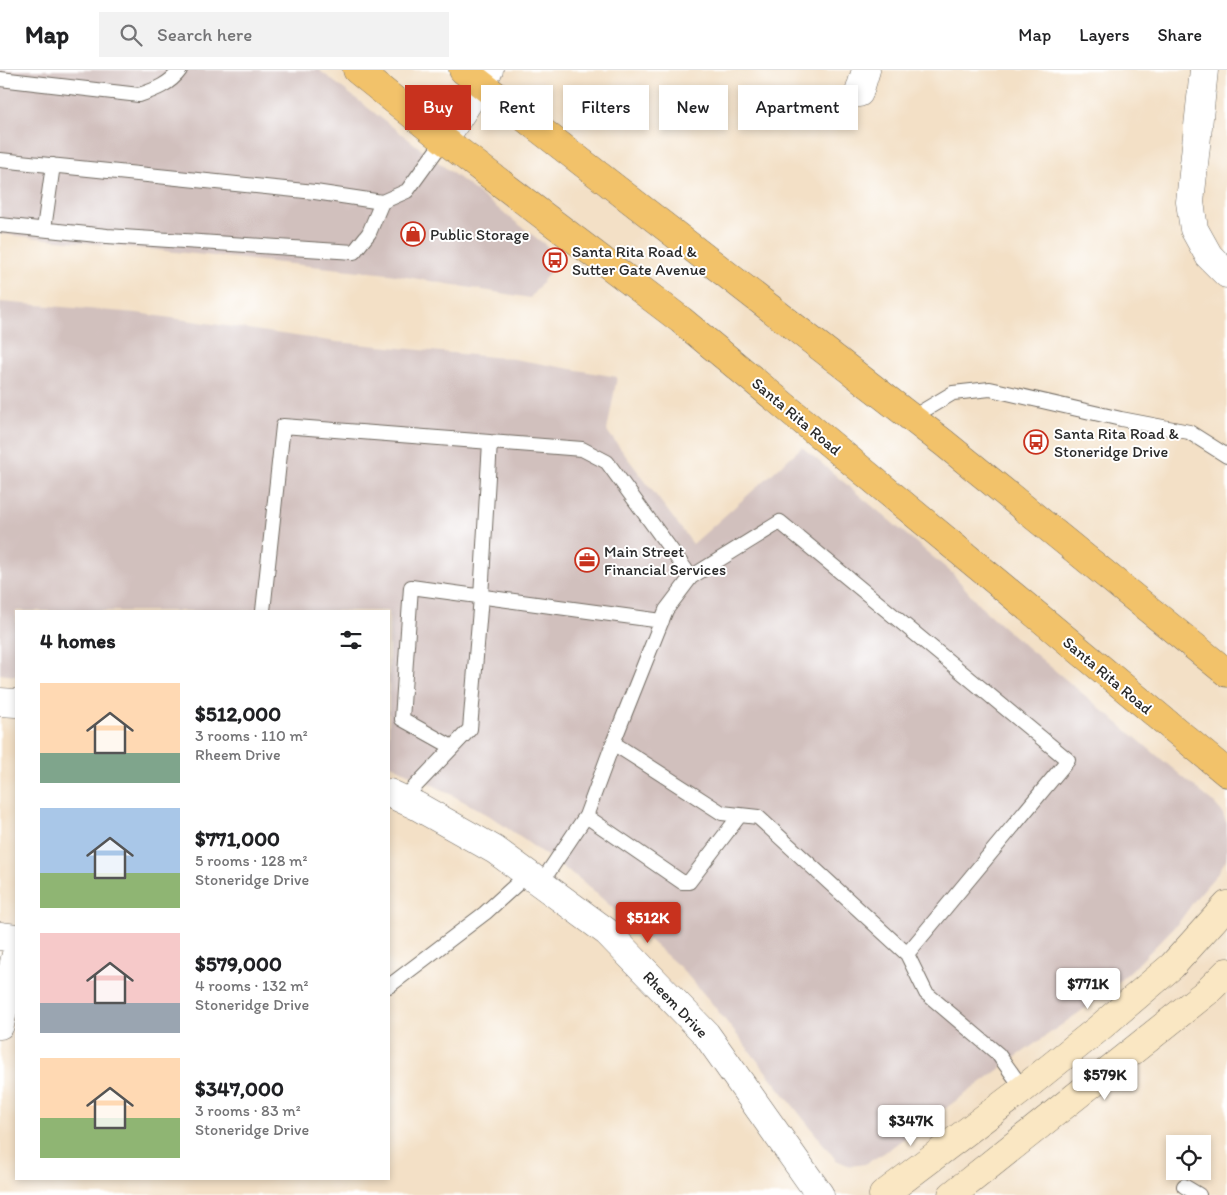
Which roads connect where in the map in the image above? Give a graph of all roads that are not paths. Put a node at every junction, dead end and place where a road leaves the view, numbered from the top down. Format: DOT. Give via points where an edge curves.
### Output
graph roads {
  1 [pos="180,70"];
  2 [pos="357,70"];
  3 [pos="1204,70"];
  4 [pos="478,74"];
  5 [pos="0,79"];
  6 [pos="444,140"];
  7 [pos="0,160"];
  8 [pos="53,165"];
  9 [pos="382,202"];
  10 [pos="0,225"];
  11 [pos="44,230"];
  12 [pos="1227,274"];
  13 [pos="911,418"];
  14 [pos="490,442"];
  15 [pos="1227,456"];
  16 [pos="691,578"];
  17 [pos="481,597"];
  18 [pos="263,610"];
  19 [pos="662,621"];
  20 [pos="1227,673"];
  21 [pos="0,702"];
  22 [pos="15,703"];
  23 [pos="613,743"];
  24 [pos="452,747"];
  25 [pos="1227,773"];
  26 [pos="396,796"];
  27 [pos="740,815"];
  28 [pos="586,816"];
  29 [pos="534,879"];
  30 [pos="1227,905"];
  31 [pos="0,936"];
  32 [pos="15,938"];
  33 [pos="907,954"];
  34 [pos="15,958"];
  35 [pos="1227,972"];
  36 [pos="390,985"];
  37 [pos="0,1025"];
  38 [pos="1023,1089"];
  39 [pos="1184,1186"];
  40 [pos="820,1195"];
  41 [pos="883,1195"];
  42 [pos="952,1195"];
  43 [pos="1199,1195"];
  1 -- 5 [label="lane" via="158,89 139,95"];
  2 -- 6 [label="main road, Santa Rita Road"];
  3 -- 12 [label="street" via="1190,202 1194,229 1209,256"];
  4 -- 6 [label="street"];
  4 -- 13 [label="main road"];
  6 -- 9 [label="lane" via="407,192"];
  6 -- 25 [label="main road, Santa Rita Road" via="681,320"];
  7 -- 8 [label="lane"];
  8 -- 9 [label="lane" via="316,192"];
  8 -- 11 [label="lane"];
  9 -- 11 [label="lane" via="369,233 354,252"];
  10 -- 11 [label="lane"];
  13 -- 15 [label="lane" via="952,393 990,389 1189,432"];
  13 -- 20 [label="main road"];
  14 -- 16 [label="lane" via="582,449 607,462"];
  14 -- 17 [label="lane"];
  14 -- 18 [label="lane" via="283,426"];
  16 -- 19 [label="lane" via="666,610"];
  16 -- 33 [label="lane" via="780,522 1068,760"];
  17 -- 19 [label="lane"];
  17 -- 24 [label="lane" via="470,729"];
  17 -- 24 [label="lane" via="411,587 402,719"];
  19 -- 23 [label="lane"];
  21 -- 22 [label="street"];
  23 -- 27 [label="lane" via="722,813"];
  23 -- 28 [label="lane"];
  24 -- 26 [label="lane"];
  26 -- 29 [label="street, Rheem Drive" via="495,850"];
  27 -- 28 [label="lane" via="689,882 682,882"];
  27 -- 33 [label="lane" via="758,816"];
  28 -- 29 [label="lane"];
  29 -- 36 [label="lane"];
  29 -- 40 [label="street, Rheem Drive" via="607,932 706,1034"];
  30 -- 38 [label="main road" via="1172,966"];
  31 -- 32 [label="street"];
  33 -- 38 [label="lane" via="926,992 998,1054"];
  34 -- 37 [label="street"];
  35 -- 42 [label="main road" via="1208,991"];
  38 -- 41 [label="main road"];
  39 -- 43 [label="lane"];
}
